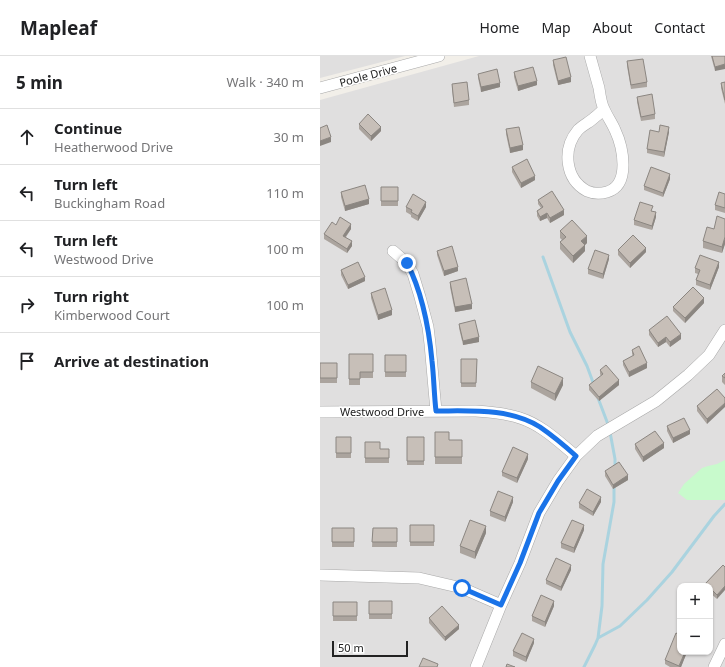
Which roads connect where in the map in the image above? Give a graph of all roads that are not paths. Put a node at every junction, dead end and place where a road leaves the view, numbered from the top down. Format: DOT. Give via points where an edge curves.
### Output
graph roads {
  1 [pos="439,56"];
  2 [pos="590,56"];
  3 [pos="320,88"];
  4 [pos="604,109"];
  5 [pos="393,251"];
  6 [pos="725,330"];
  7 [pos="436,411"];
  8 [pos="320,412"];
  9 [pos="576,456"];
  10 [pos="320,575"];
  11 [pos="501,605"];
  12 [pos="725,644"];
  13 [pos="476,667"];
  14 [pos="714,667"];
  1 -- 3 [label="street, Poole Drive"];
  2 -- 4 [label="street"];
  4 -- 4 [label="street" via="616,130 623,168 617,186 611,191 596,194 582,188 576,181 570,172 568,156 572,140 578,130"];
  5 -- 7 [label="street" via="407,263 420,297 430,339"];
  6 -- 9 [label="street" via="708,355 688,375 656,401 597,436"];
  7 -- 8 [label="street, Westwood Drive"];
  7 -- 9 [label="street, Westwood Drive" via="475,411 520,418 539,427"];
  9 -- 11 [label="street" via="539,513"];
  10 -- 11 [label="street" via="419,578 462,588"];
  11 -- 13 [label="street"];
  12 -- 14 [label="street"];
}
